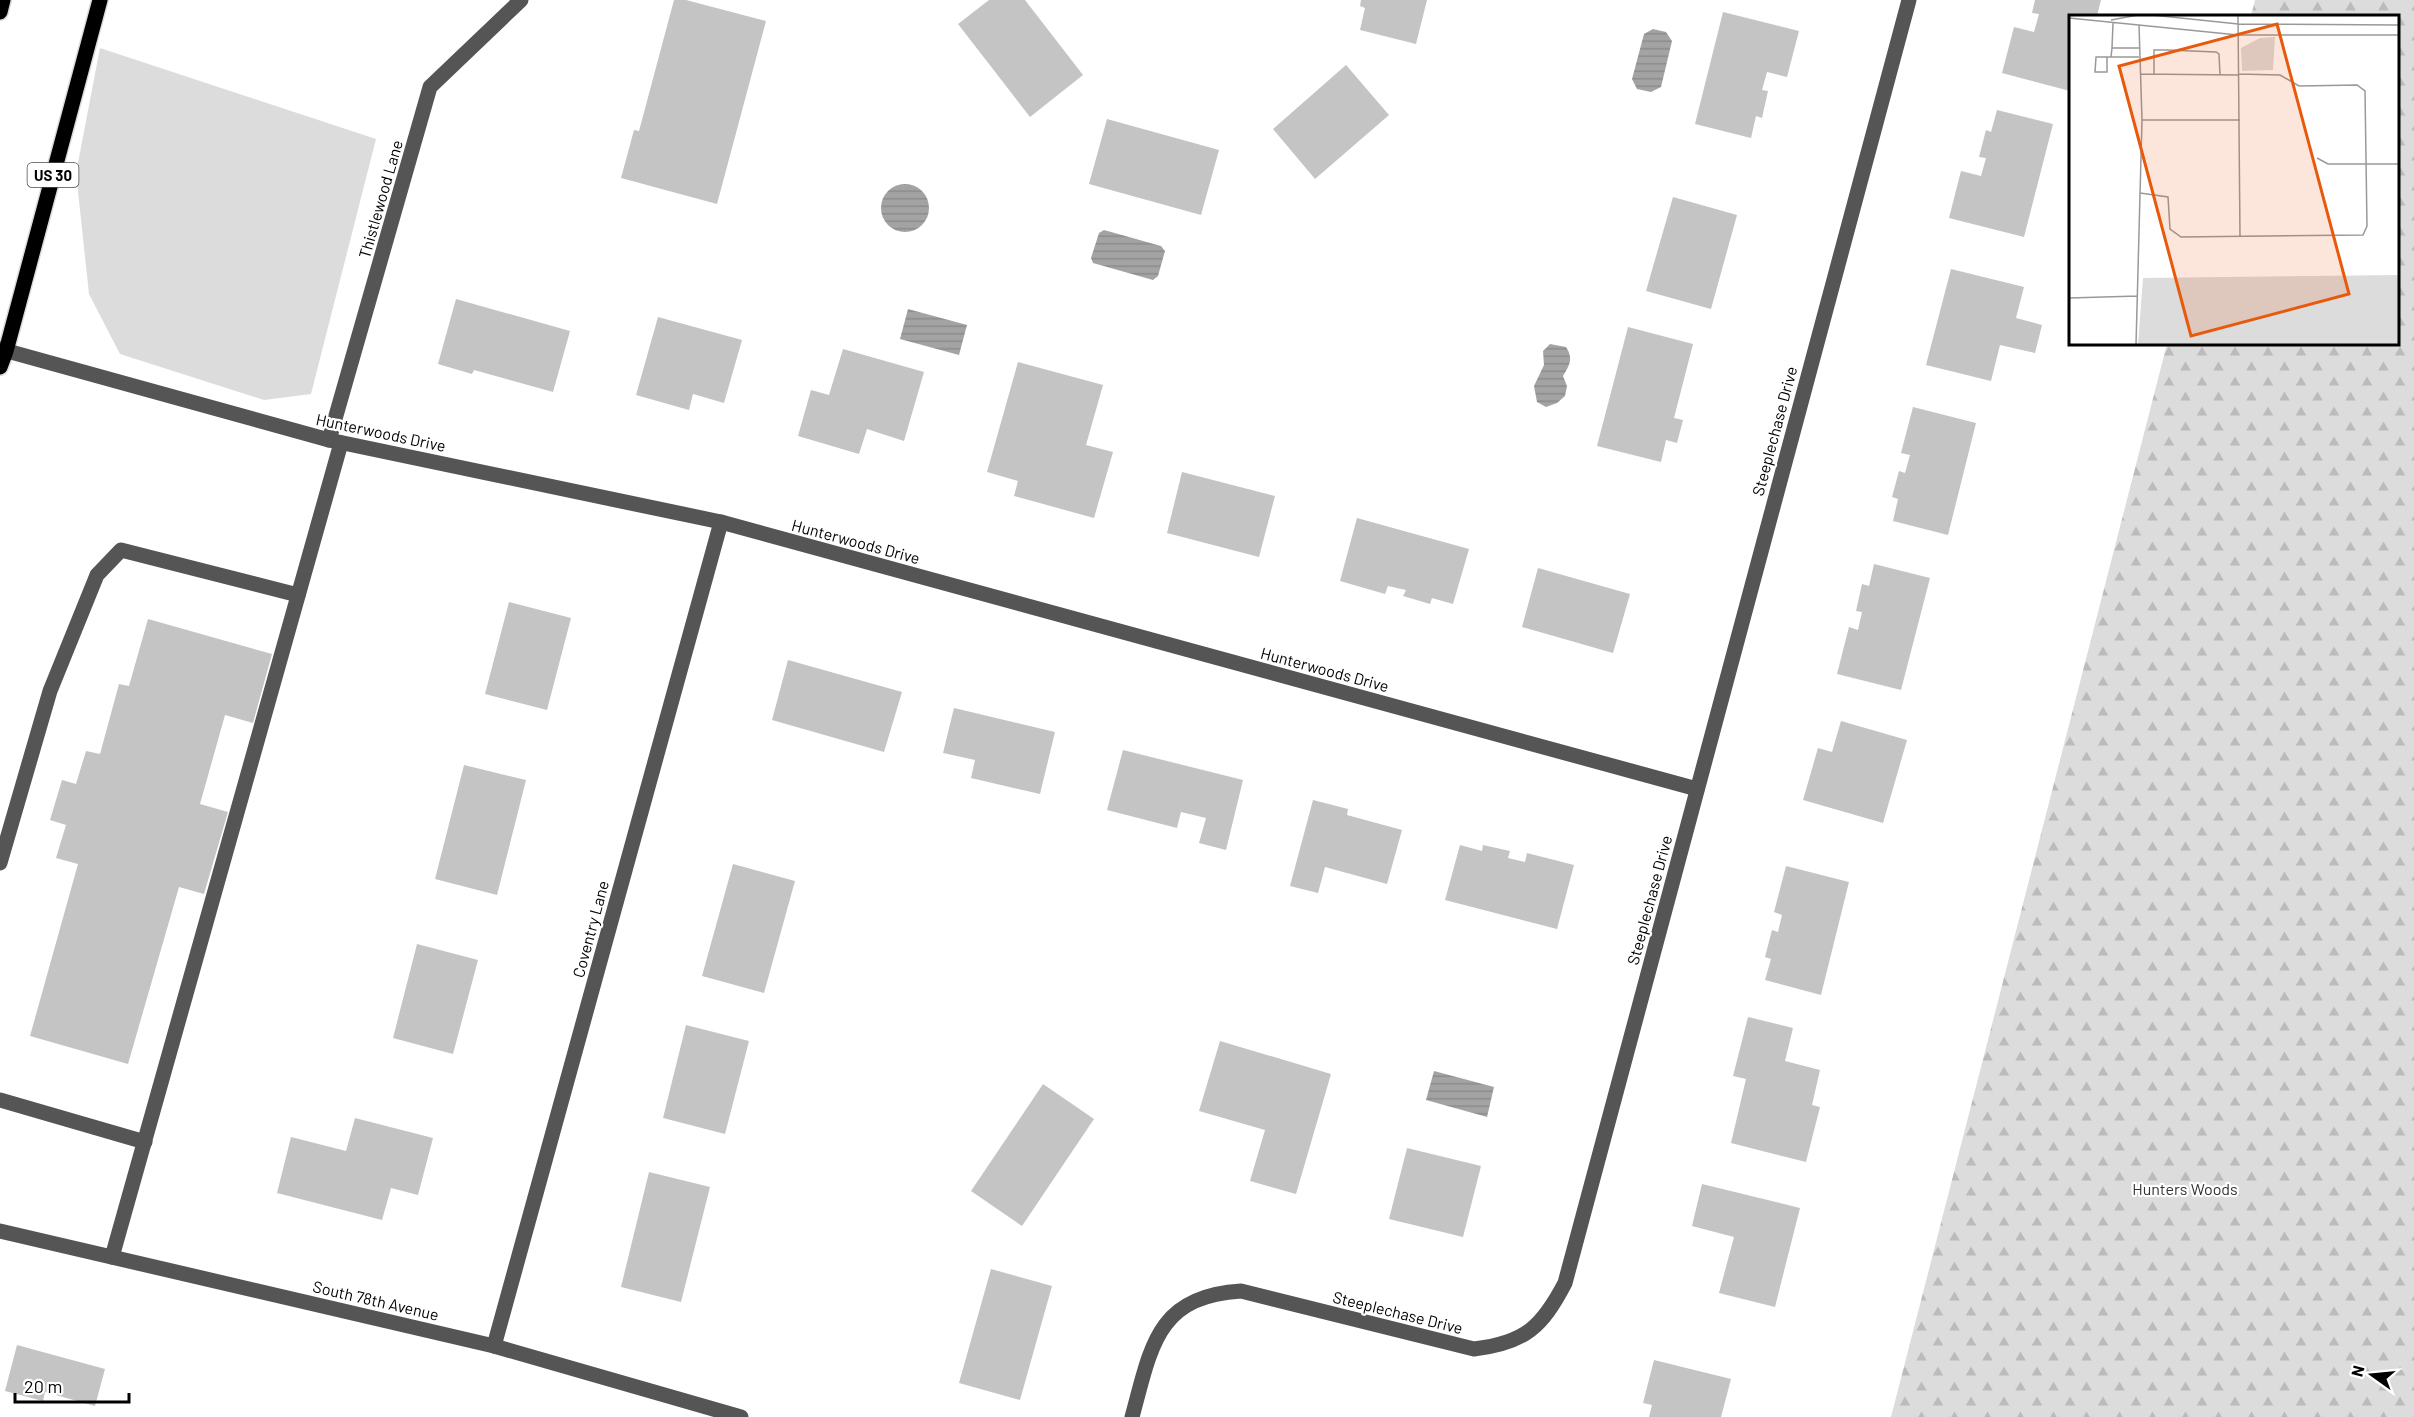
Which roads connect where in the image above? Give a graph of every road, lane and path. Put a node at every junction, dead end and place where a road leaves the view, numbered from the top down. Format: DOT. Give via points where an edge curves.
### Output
graph roads {
  1 [pos="3,0"];
  2 [pos="100,0"];
  3 [pos="520,0"];
  4 [pos="1909,0"];
  5 [pos="0,12"];
  6 [pos="3,350"];
  7 [pos="0,367"];
  8 [pos="335,442"];
  9 [pos="721,522"];
  10 [pos="298,595"];
  11 [pos="1697,789"];
  12 [pos="0,863"];
  13 [pos="0,1100"];
  14 [pos="145,1142"];
  15 [pos="0,1231"];
  16 [pos="112,1257"];
  17 [pos="494,1346"];
  18 [pos="741,1417"];
  19 [pos="1132,1417"];
  1 -- 5 [label="main road"];
  2 -- 6 [label="main road, US 30"];
  3 -- 8 [label="street, Thistlewood Lane" via="430,87"];
  4 -- 11 [label="street, Steeplechase Drive"];
  6 -- 7 [label="main road, US 30"];
  6 -- 8 [label="street, Hunterwoods Drive"];
  8 -- 9 [label="street, Hunterwoods Drive"];
  8 -- 10 [label="street, Thistlewood Lane"];
  9 -- 11 [label="street, Hunterwoods Drive"];
  9 -- 17 [label="street, Coventry Lane"];
  10 -- 12 [label="street" via="121,550 97,575 50,692"];
  10 -- 14 [label="street, Thistlewood Lane"];
  11 -- 19 [label="street, Steeplechase Drive" via="1565,1283 1554,1305 1538,1323 1501,1346 1474,1349 1269,1297 1242,1291 1222,1292 1203,1297 1174,1314 1160,1331"];
  13 -- 14 [label="street"];
  14 -- 16 [label="street, Thistlewood Lane"];
  15 -- 16 [label="street, South 78th Avenue"];
  16 -- 17 [label="street, South 78th Avenue"];
  17 -- 18 [label="street, South 78th Avenue"];
}
